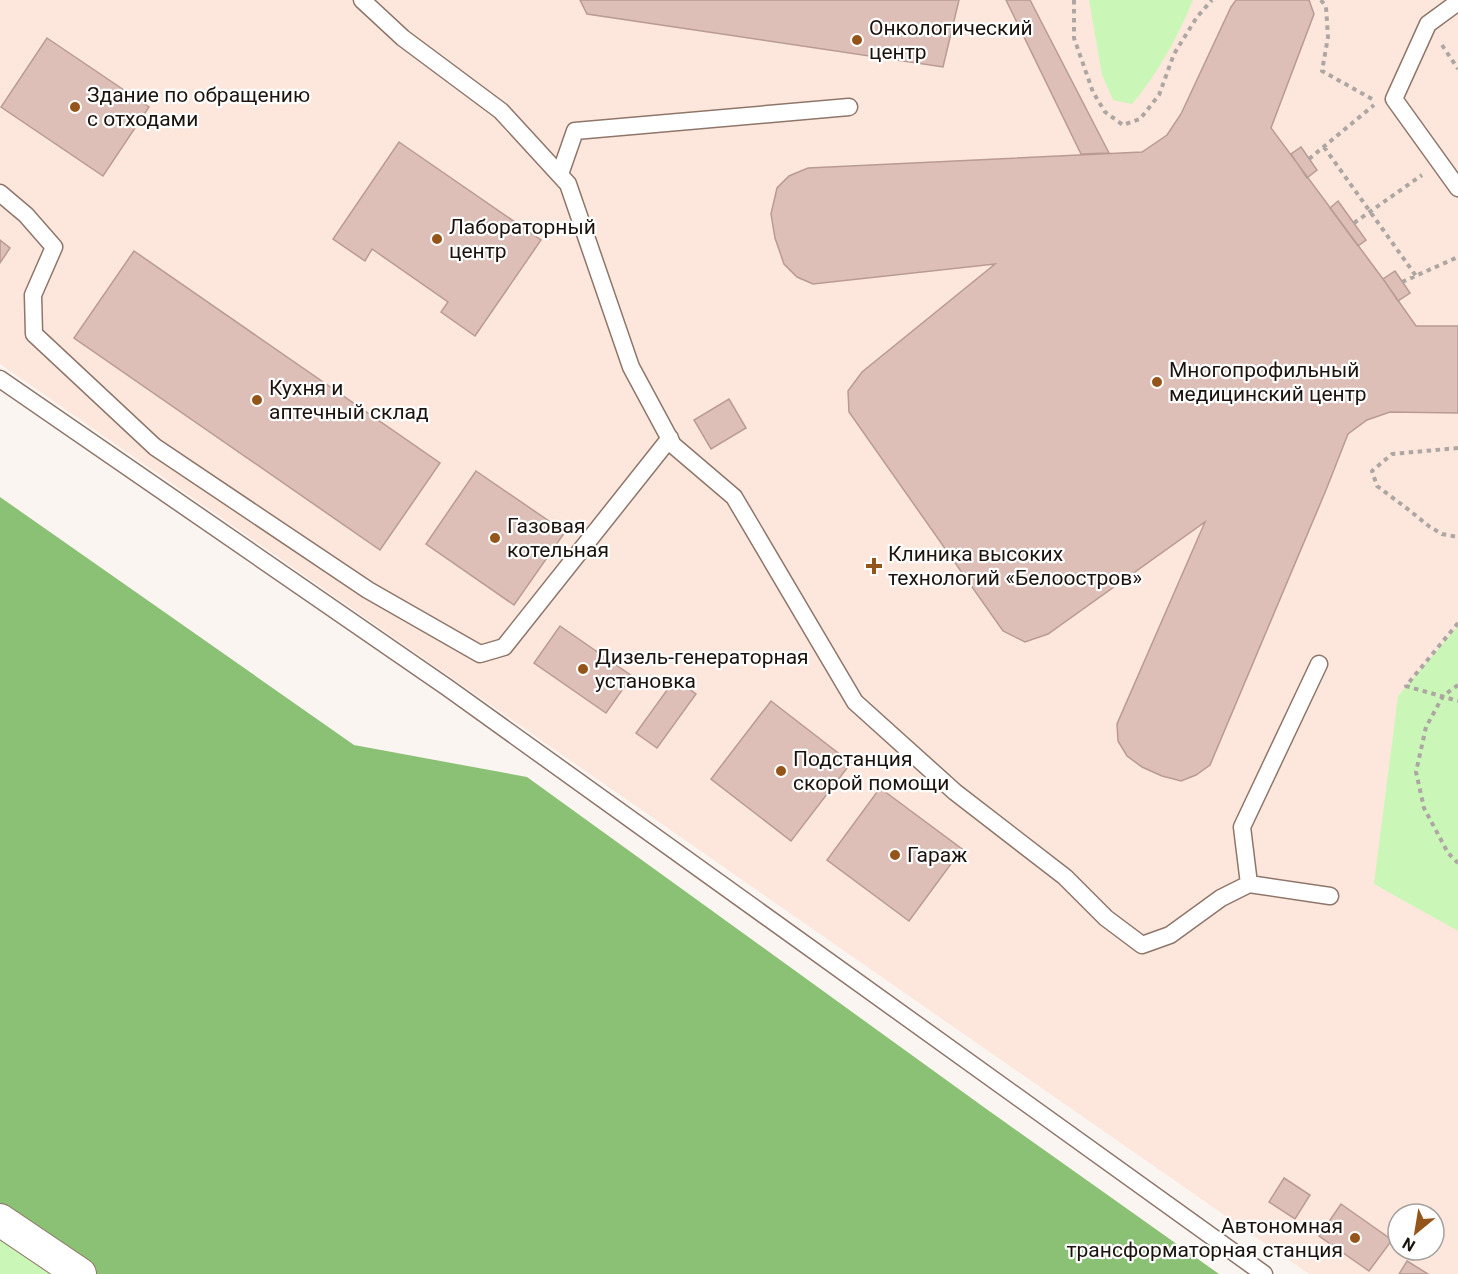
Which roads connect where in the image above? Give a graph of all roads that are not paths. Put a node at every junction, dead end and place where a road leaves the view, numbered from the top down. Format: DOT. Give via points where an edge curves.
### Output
graph roads {
  1 [pos="362,0"];
  2 [pos="1458,2"];
  3 [pos="849,107"];
  4 [pos="560,174"];
  5 [pos="1458,188"];
  6 [pos="0,193"];
  7 [pos="0,379"];
  8 [pos="670,438"];
  9 [pos="1319,664"];
  10 [pos="1249,884"];
  11 [pos="1330,896"];
  12 [pos="0,1220"];
  13 [pos="80,1274"];
  14 [pos="1264,1274"];
  1 -- 4 [label="lane" via="403,38 501,111"];
  2 -- 5 [label="lane" via="1428,24 1394,99"];
  3 -- 4 [label="lane" via="575,131"];
  4 -- 8 [label="lane" via="568,184 632,367"];
  6 -- 8 [label="lane" via="54,247 33,295 34,334 155,447 368,590 480,654 504,647"];
  7 -- 14 [label="lane" via="448,688"];
  8 -- 10 [label="lane" via="673,445 734,497 855,702 955,792 1065,877 1142,945 1170,935 1221,898"];
  9 -- 10 [label="lane" via="1242,827"];
  10 -- 11 [label="lane"];
  12 -- 13 [label="street"];
}
